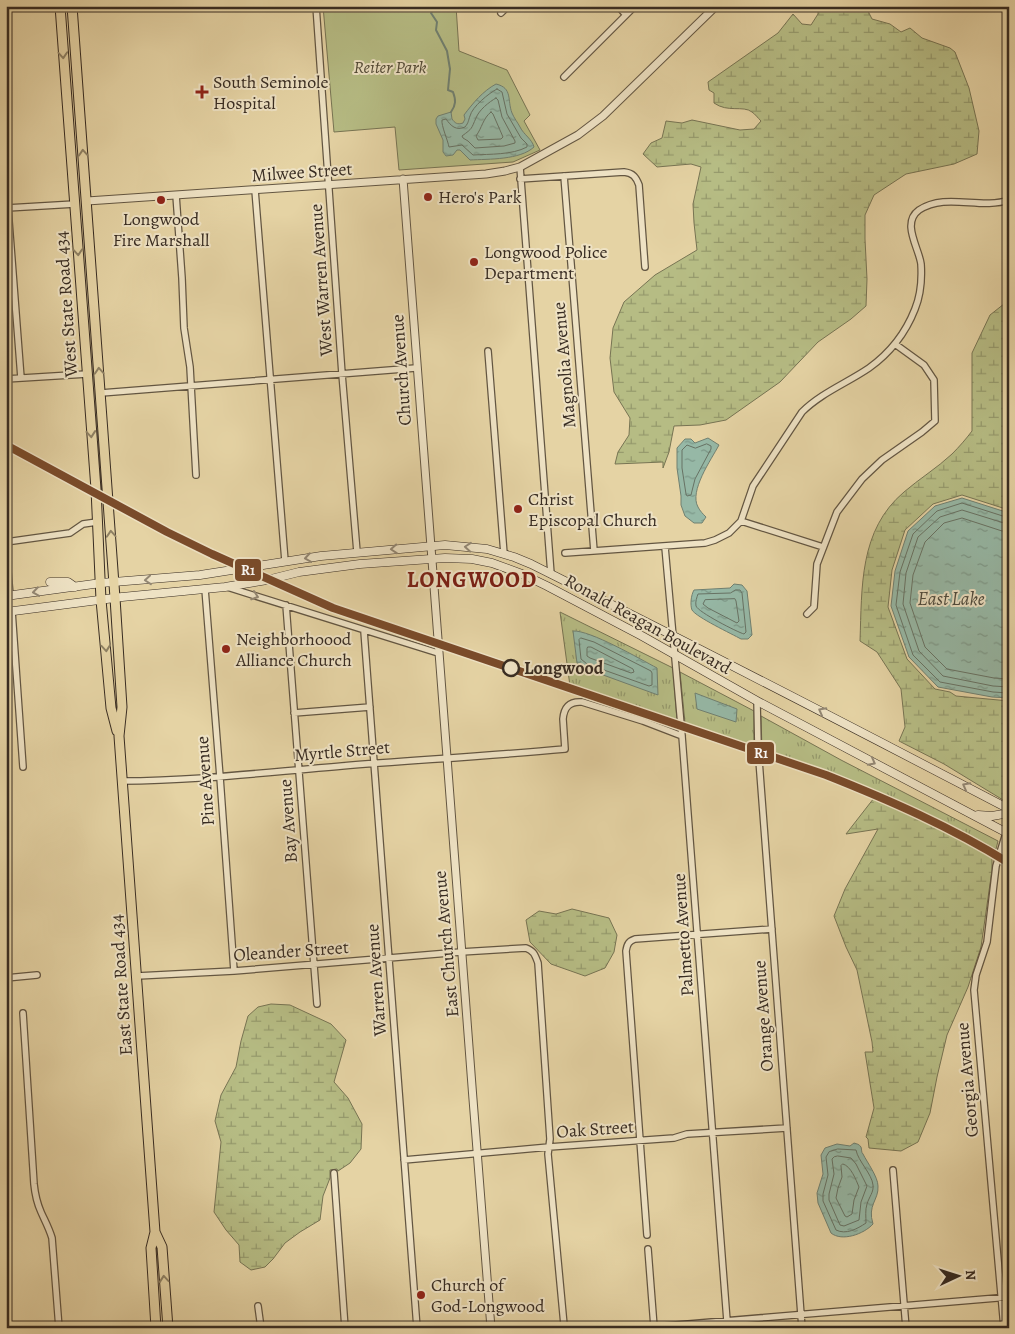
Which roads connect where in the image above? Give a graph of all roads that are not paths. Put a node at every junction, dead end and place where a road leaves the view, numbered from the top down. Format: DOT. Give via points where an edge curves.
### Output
graph roads {
  1 [pos="60,6"];
  2 [pos="72,6"];
  3 [pos="316,6"];
  4 [pos="508,6"];
  5 [pos="618,6"];
  6 [pos="635,6"];
  7 [pos="716,6"];
  8 [pos="501,13"];
  9 [pos="626,16"];
  10 [pos="564,76"];
  11 [pos="520,167"];
  12 [pos="564,176"];
  13 [pos="403,179"];
  14 [pos="520,179"];
  15 [pos="73,184"];
  16 [pos="329,185"];
  17 [pos="254,190"];
  18 [pos="176,195"];
  19 [pos="1009,200"];
  20 [pos="87,201"];
  21 [pos="75,204"];
  22 [pos="7,208"];
  23 [pos="88,224"];
  24 [pos="645,267"];
  25 [pos="895,344"];
  26 [pos="488,351"];
  27 [pos="416,368"];
  28 [pos="87,374"];
  29 [pos="342,374"];
  30 [pos="21,378"];
  31 [pos="6,379"];
  32 [pos="270,380"];
  33 [pos="191,386"];
  34 [pos="101,394"];
  35 [pos="196,475"];
  36 [pos="741,521"];
  37 [pos="97,522"];
  38 [pos="6,542"];
  39 [pos="430,546"];
  40 [pos="665,547"];
  41 [pos="822,547"];
  42 [pos="6,549"];
  43 [pos="594,551"];
  44 [pos="357,552"];
  45 [pos="565,553"];
  46 [pos="504,554"];
  47 [pos="432,559"];
  48 [pos="285,561"];
  49 [pos="550,574"];
  50 [pos="50,582"];
  51 [pos="114,582"];
  52 [pos="101,584"];
  53 [pos="225,586"];
  54 [pos="547,586"];
  55 [pos="75,587"];
  56 [pos="205,589"];
  57 [pos="8,596"];
  58 [pos="115,598"];
  59 [pos="102,600"];
  60 [pos="286,605"];
  61 [pos="9,611"];
  62 [pos="806,614"];
  63 [pos="364,631"];
  64 [pos="673,636"];
  65 [pos="438,653"];
  66 [pos="675,656"];
  67 [pos="757,701"];
  68 [pos="370,707"];
  69 [pos="294,713"];
  70 [pos="118,736"];
  71 [pos="682,736"];
  72 [pos="446,759"];
  73 [pos="375,763"];
  74 [pos="23,767"];
  75 [pos="299,770"];
  76 [pos="220,777"];
  77 [pos="122,781"];
  78 [pos="1009,809"];
  79 [pos="1009,813"];
  80 [pos="974,815"];
  81 [pos="1008,832"];
  82 [pos="772,929"];
  83 [pos="698,934"];
  84 [pos="461,952"];
  85 [pos="390,958"];
  86 [pos="313,965"];
  87 [pos="234,971"];
  88 [pos="37,975"];
  89 [pos="137,976"];
  90 [pos="6,978"];
  91 [pos="317,1004"];
  92 [pos="23,1013"];
  93 [pos="787,1128"];
  94 [pos="713,1133"];
  95 [pos="639,1140"];
  96 [pos="549,1147"];
  97 [pos="477,1153"];
  98 [pos="404,1160"];
  99 [pos="893,1170"];
  100 [pos="334,1172"];
  101 [pos="155,1232"];
  102 [pos="646,1235"];
  103 [pos="648,1249"];
  104 [pos="1005,1298"];
  105 [pos="258,1306"];
  106 [pos="904,1306"];
  107 [pos="801,1314"];
  108 [pos="727,1321"];
  109 [pos="706,1325"];
  110 [pos="654,1327"];
  111 [pos="59,1328"];
  112 [pos="156,1328"];
  113 [pos="168,1328"];
  114 [pos="261,1328"];
  115 [pos="345,1328"];
  116 [pos="418,1328"];
  117 [pos="491,1328"];
  118 [pos="564,1328"];
  119 [pos="641,1328"];
  120 [pos="802,1328"];
  121 [pos="906,1328"];
  122 [pos="1004,1328"];
  1 -- 15 [label="main road, West State Road 434, one-way"];
  20 -- 2 [label="main road, West State Road 434, one-way"];
  3 -- 16 [label="street, West Warren Avenue"];
  4 -- 8 [label="street"];
  5 -- 9 [label="street"];
  6 -- 9 [label="street"];
  7 -- 11 [label="street" via="603,116 578,135"];
  9 -- 10 [label="street"];
  11 -- 13 [label="street, Milwee Street" via="486,174"];
  11 -- 14 [label="street"];
  12 -- 14 [label="street"];
  12 -- 24 [label="street" via="624,172 635,176 639,185"];
  12 -- 43 [label="street, Magnolia Avenue"];
  13 -- 16 [label="street, Milwee Street"];
  13 -- 27 [label="street, Church Avenue"];
  14 -- 49 [label="street"];
  15 -- 20 [label="main road"];
  15 -- 21 [label="main road, West State Road 434"];
  16 -- 17 [label="street, Milwee Street"];
  16 -- 29 [label="street, West Warren Avenue"];
  17 -- 18 [label="street, Milwee Street"];
  17 -- 32 [label="street"];
  18 -- 20 [label="street, Milwee Street"];
  18 -- 33 [label="street"];
  19 -- 25 [label="street" via="937,203 918,211 912,218 911,230 922,276 920,292 908,324"];
  20 -- 23 [label="main road, West State Road 434"];
  21 -- 22 [label="street"];
  21 -- 23 [label="main road"];
  21 -- 28 [label="main road, West State Road 434, one-way"];
  22 -- 30 [label="street"];
  34 -- 23 [label="main road, West State Road 434, one-way"];
  25 -- 36 [label="street" via="870,367 802,412 753,486"];
  25 -- 41 [label="street" via="924,365 934,380 935,421 862,479 837,512"];
  26 -- 46 [label="street"];
  27 -- 29 [label="street"];
  27 -- 39 [label="street, Church Avenue"];
  28 -- 30 [label="street"];
  28 -- 37 [label="main road, West State Road 434, one-way"];
  29 -- 32 [label="street"];
  29 -- 44 [label="street, West Warren Avenue"];
  30 -- 31 [label="street"];
  32 -- 33 [label="street"];
  32 -- 48 [label="street"];
  33 -- 34 [label="street"];
  33 -- 35 [label="street"];
  51 -- 34 [label="main road, West State Road 434, one-way"];
  36 -- 40 [label="street" via="729,533 715,540"];
  36 -- 41 [label="street"];
  37 -- 38 [label="street" via="84,524 70,533"];
  37 -- 52 [label="main road, West State Road 434"];
  39 -- 44 [label="main road, Ronald Reagan Boulevard, one-way"];
  46 -- 39 [label="main road, Ronald Reagan Boulevard, one-way" via="468,547"];
  39 -- 47 [label="street, Church Avenue"];
  40 -- 43 [label="street"];
  40 -- 64 [label="street, Palmetto Avenue"];
  41 -- 62 [label="street" via="817,564 814,607"];
  42 -- 57 [label="street"];
  43 -- 45 [label="street"];
  44 -- 48 [label="main road, Ronald Reagan Boulevard, one-way"];
  46 -- 49 [label="main road, Ronald Reagan Boulevard"];
  47 -- 53 [label="main road, Ronald Reagan Boulevard" via="330,567"];
  47 -- 54 [label="main road, Ronald Reagan Boulevard" via="458,558 492,564"];
  47 -- 65 [label="street, East Church Avenue"];
  48 -- 51 [label="main road, Ronald Reagan Boulevard, one-way" via="200,575"];
  49 -- 54 [label="main road"];
  49 -- 64 [label="main road, Ronald Reagan Boulevard"];
  50 -- 55 [label="main road" via="68,582"];
  51 -- 52 [label="main road, Ronald Reagan Boulevard"];
  51 -- 58 [label="main road, West State Road 434"];
  52 -- 55 [label="main road, Ronald Reagan Boulevard"];
  52 -- 59 [label="main road, West State Road 434"];
  53 -- 56 [label="main road, Ronald Reagan Boulevard"];
  53 -- 60 [label="street, one-way"];
  54 -- 66 [label="main road, Ronald Reagan Boulevard"];
  55 -- 57 [label="main road, Ronald Reagan Boulevard, one-way"];
  56 -- 58 [label="main road, Ronald Reagan Boulevard"];
  56 -- 76 [label="street, Pine Avenue"];
  58 -- 59 [label="main road, Ronald Reagan Boulevard"];
  58 -- 70 [label="main road, East State Road 434" via="122,707"];
  59 -- 61 [label="main road, Ronald Reagan Boulevard"];
  59 -- 70 [label="main road, East State Road 434, one-way" via="111,708"];
  60 -- 63 [label="street"];
  60 -- 69 [label="street, Bay Avenue"];
  61 -- 74 [label="street"];
  63 -- 65 [label="street"];
  63 -- 68 [label="street, Warren Avenue"];
  64 -- 66 [label="street, Palmetto Avenue"];
  78 -- 64 [label="main road, Ronald Reagan Boulevard, one-way"];
  65 -- 72 [label="street, East Church Avenue"];
  66 -- 67 [label="main road, Ronald Reagan Boulevard"];
  66 -- 71 [label="street, Palmetto Avenue"];
  67 -- 80 [label="main road, Ronald Reagan Boulevard, one-way"];
  67 -- 82 [label="street, Orange Avenue"];
  68 -- 69 [label="street"];
  68 -- 73 [label="street, Warren Avenue"];
  69 -- 75 [label="street, Bay Avenue"];
  70 -- 77 [label="main road, East State Road 434"];
  71 -- 72 [label="street, Myrtle Street" via="575,702 568,705 563,714 565,749"];
  71 -- 83 [label="street, Palmetto Avenue"];
  72 -- 73 [label="street, Myrtle Street"];
  72 -- 84 [label="street, East Church Avenue"];
  73 -- 75 [label="street, Myrtle Street"];
  73 -- 85 [label="street, Warren Avenue"];
  75 -- 76 [label="street, Myrtle Street"];
  75 -- 86 [label="street, Bay Avenue"];
  76 -- 77 [label="street, Myrtle Street"];
  76 -- 87 [label="street, Pine Avenue"];
  77 -- 89 [label="main road, East State Road 434"];
  79 -- 80 [label="main road"];
  80 -- 81 [label="main road, Ronald Reagan Boulevard"];
  81 -- 104 [label="street, Georgia Avenue" via="996,866 987,942 974,990"];
  82 -- 83 [label="street"];
  82 -- 93 [label="street, Orange Avenue"];
  83 -- 94 [label="street, Palmetto Avenue"];
  83 -- 95 [label="street" via="628,942"];
  84 -- 85 [label="street, Oleander Street"];
  84 -- 96 [label="street, Oleander Street" via="526,948 535,954"];
  84 -- 97 [label="street, East Church Avenue"];
  85 -- 86 [label="street, Oleander Street"];
  85 -- 98 [label="street, Warren Avenue"];
  86 -- 87 [label="street, Oleander Street"];
  86 -- 91 [label="street, Bay Avenue"];
  87 -- 89 [label="street, Oleander Street"];
  88 -- 90 [label="street"];
  89 -- 101 [label="main road, East State Road 434"];
  92 -- 111 [label="street" via="34,1184 36,1199 52,1238"];
  93 -- 94 [label="street, Oak Street"];
  93 -- 107 [label="street, Orange Avenue"];
  94 -- 95 [label="street, Oak Street"];
  94 -- 108 [label="street, Palmetto Avenue"];
  95 -- 96 [label="street, Oak Street"];
  95 -- 102 [label="street"];
  96 -- 97 [label="street, Oak Street"];
  96 -- 118 [label="street"];
  97 -- 98 [label="street, Oak Street"];
  97 -- 117 [label="street, East Church Avenue"];
  98 -- 116 [label="street, Warren Avenue"];
  99 -- 106 [label="street"];
  100 -- 115 [label="street"];
  101 -- 112 [label="main road" via="151,1248"];
  113 -- 101 [label="main road, one-way" via="162,1247"];
  103 -- 110 [label="street"];
  104 -- 106 [label="street"];
  104 -- 122 [label="street, Georgia Avenue"];
  105 -- 114 [label="street"];
  106 -- 107 [label="street"];
  106 -- 121 [label="street"];
  107 -- 108 [label="street"];
  107 -- 120 [label="street, Orange Avenue"];
  108 -- 109 [label="street"];
  109 -- 110 [label="street"];
  110 -- 119 [label="street"];
}
